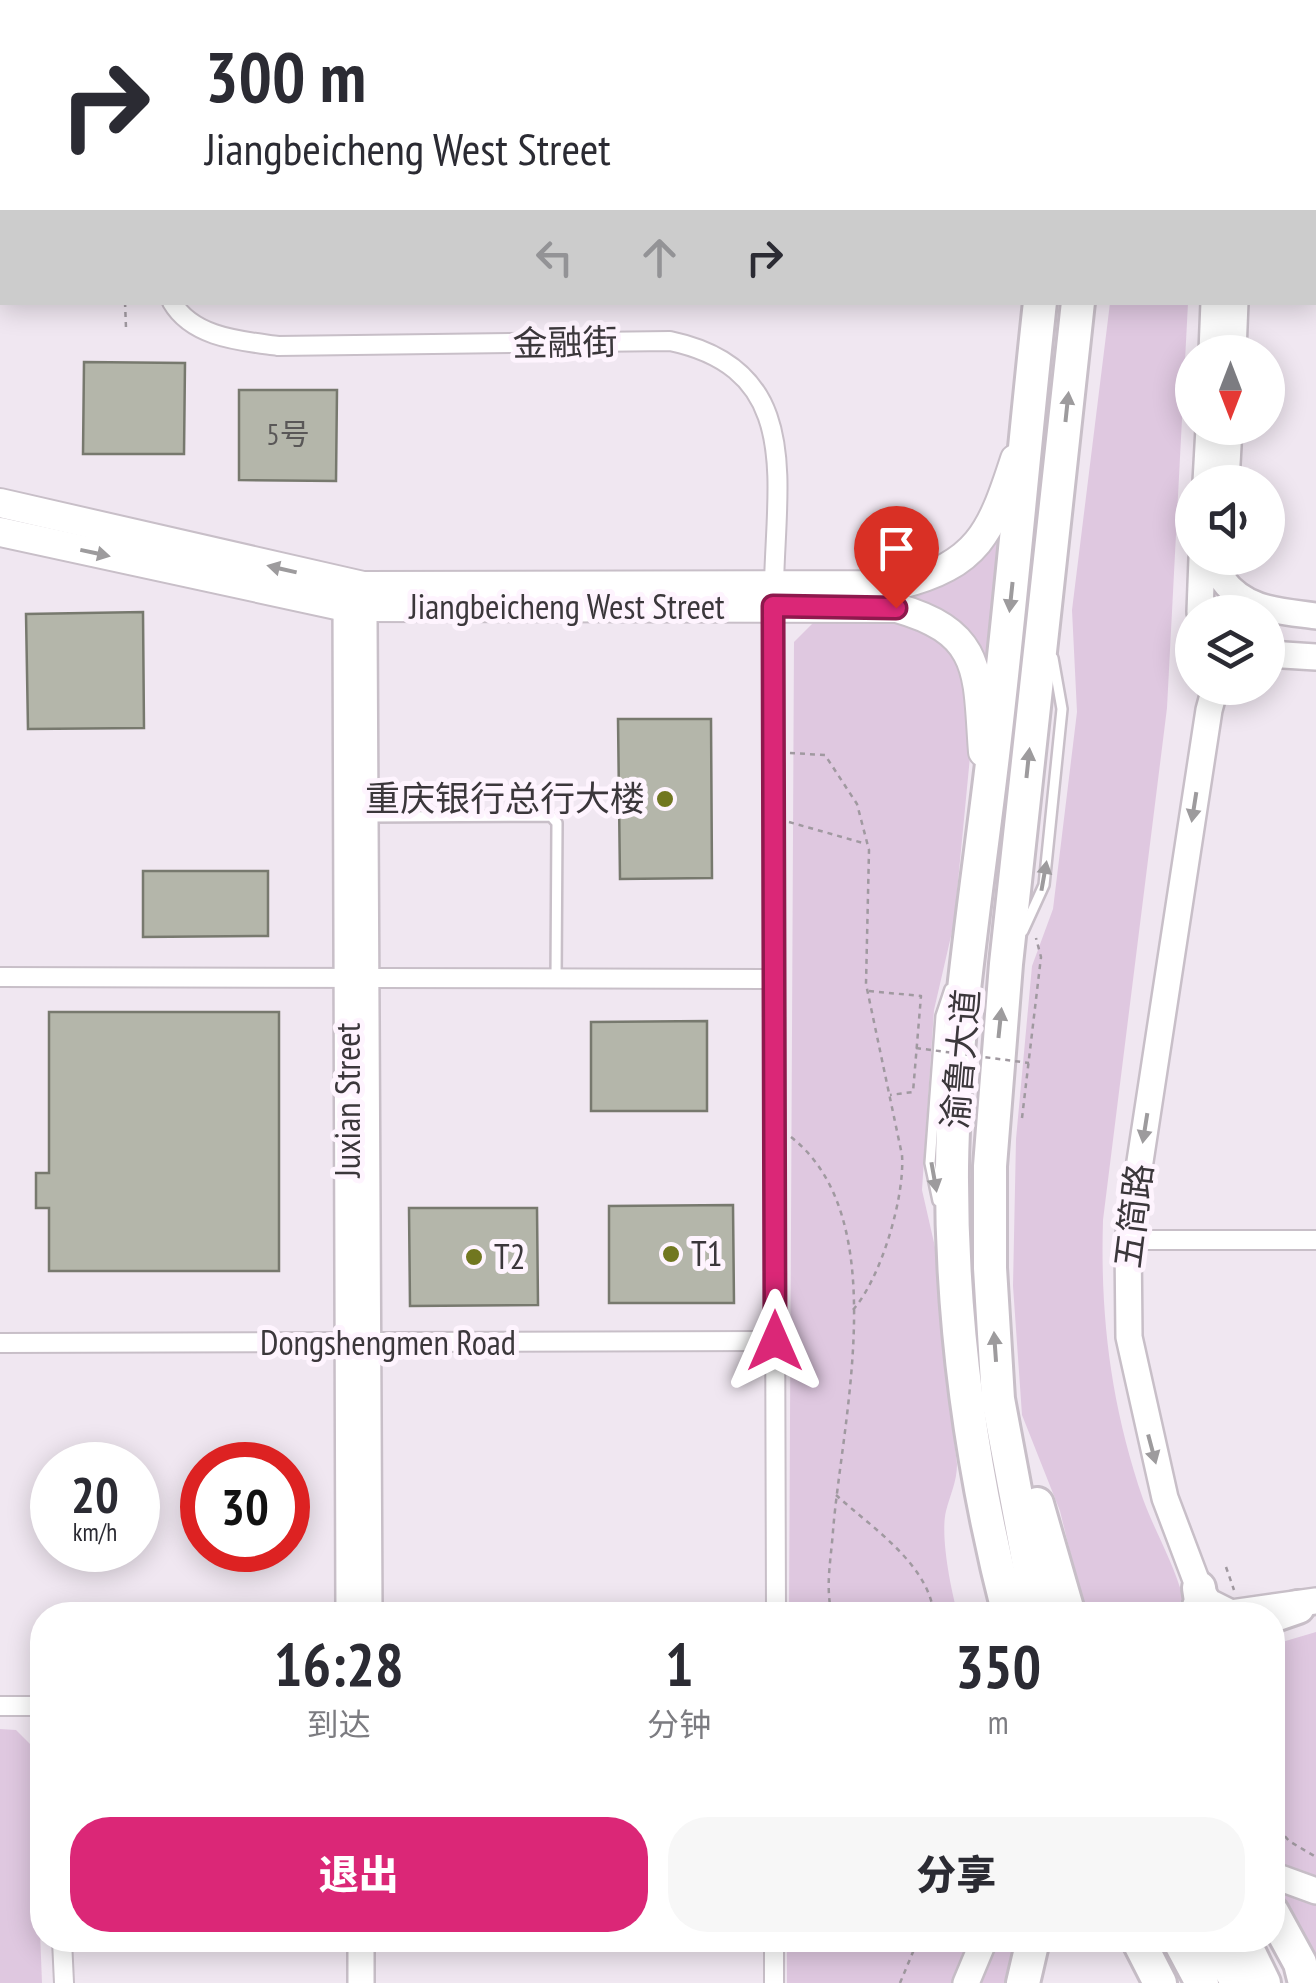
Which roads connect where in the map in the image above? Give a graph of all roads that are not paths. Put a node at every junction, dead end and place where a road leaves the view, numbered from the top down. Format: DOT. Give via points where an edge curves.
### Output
graph roads {
  1 [pos="174,305"];
  2 [pos="1040,305"];
  3 [pos="1078,305"];
  4 [pos="1214,305"];
  5 [pos="1235,305"];
  6 [pos="1213,335"];
  7 [pos="1233,335"];
  8 [pos="1012,500"];
  9 [pos="0,503"];
  10 [pos="5,536"];
  11 [pos="355,596"];
  12 [pos="773,596"];
  13 [pos="1044,610"];
  14 [pos="1285,612"];
  15 [pos="1316,616"];
  16 [pos="1285,655"];
  17 [pos="1316,657"];
  18 [pos="1208,705"];
  19 [pos="987,808"];
  20 [pos="366,817"];
  21 [pos="1006,964"];
  22 [pos="0,977"];
  23 [pos="358,979"];
  24 [pos="556,979"];
  25 [pos="774,980"];
  26 [pos="1128,1240"];
  27 [pos="1316,1240"];
  28 [pos="775,1341"];
  29 [pos="357,1343"];
  30 [pos="0,1344"];
  31 [pos="973,1458"];
  32 [pos="349,1602"];
  33 [pos="368,1602"];
  34 [pos="776,1602"];
  35 [pos="984,1602"];
  36 [pos="1006,1602"];
  37 [pos="1049,1602"];
  38 [pos="1197,1602"];
  39 [pos="4,1706"];
  40 [pos="30,1706"];
  41 [pos="1285,1880"];
  42 [pos="1316,1891"];
  43 [pos="1285,1936"];
  44 [pos="63,1952"];
  45 [pos="361,1952"];
  46 [pos="774,1952"];
  47 [pos="979,1952"];
  48 [pos="1030,1952"];
  49 [pos="1144,1952"];
  50 [pos="1185,1952"];
  51 [pos="1224,1952"];
  52 [pos="1246,1952"];
  53 [pos="1250,1982"];
  54 [pos="64,1983"];
  55 [pos="361,1983"];
  56 [pos="774,1983"];
  57 [pos="966,1983"];
  58 [pos="1023,1983"];
  59 [pos="1160,1983"];
  60 [pos="1202,1983"];
  61 [pos="1305,1983"];
  1 -- 12 [label="street, 金融街" via="218,337 278,346 670,341 698,347 733,365 753,386 776,442"];
  2 -- 8 [label="highway, 渝鲁大道"];
  13 -- 3 [label="highway, 渝鲁大道, one-way"];
  4 -- 6 [label="street"];
  5 -- 7 [label="street"];
  8 -- 12 [label="main road, Jiangbeicheng West Street" via="975,550 932,576"];
  8 -- 19 [label="highway, 渝鲁大道, one-way"];
  11 -- 9 [label="main road, Jiangbeicheng West Street, one-way"];
  10 -- 11 [label="main road, Jiangbeicheng West Street, one-way"];
  11 -- 12 [label="main road, Jiangbeicheng West Street"];
  11 -- 20 [label="street, Juxian Street"];
  11 -- 23 [label="street, Juxian Street"];
  12 -- 19 [label="main road, Jiangbeicheng West Street" via="896,608 942,626 963,646 981,693"];
  12 -- 25 [label="street, 金融街"];
  21 -- 13 [label="highway, 渝鲁大道, one-way"];
  21 -- 13 [label="lane, one-way" via="1044,885 1062,708"];
  14 -- 15 [label="street"];
  16 -- 17 [label="street"];
  18 -- 26 [label="street, 五简路, one-way"];
  19 -- 31 [label="highway, 渝鲁大道, one-way" via="952,1164 954,1275"];
  20 -- 23 [label="street, Juxian Street"];
  20 -- 24 [label="lane" via="551,816 557,822"];
  37 -- 21 [label="highway, 渝鲁大道, one-way" via="1033,1586 998,1399 990,1166"];
  22 -- 23 [label="street"];
  23 -- 24 [label="street"];
  23 -- 29 [label="street, Juxian Street"];
  24 -- 25 [label="street"];
  25 -- 28 [label="street, 金融街"];
  26 -- 27 [label="street"];
  26 -- 38 [label="street, 五简路, one-way" via="1129,1338 1139,1392"];
  28 -- 29 [label="street, Dongshengmen Road"];
  28 -- 34 [label="street, 金融街"];
  29 -- 30 [label="street, Dongshengmen Road"];
  29 -- 32 [label="street, Juxian Street"];
  29 -- 33 [label="street, Juxian Street"];
  31 -- 35 [label="highway"];
  31 -- 36 [label="highway, 渝鲁大道"];
  39 -- 40 [label="street"];
  41 -- 42 [label="street"];
  43 -- 61 [label="highway"];
  44 -- 54 [label="street"];
  45 -- 55 [label="street"];
  46 -- 56 [label="street"];
  47 -- 57 [label="street"];
  48 -- 58 [label="highway"];
  49 -- 59 [label="highway"];
  50 -- 60 [label="highway"];
  51 -- 53 [label="highway"];
  52 -- 53 [label="highway"];
}
